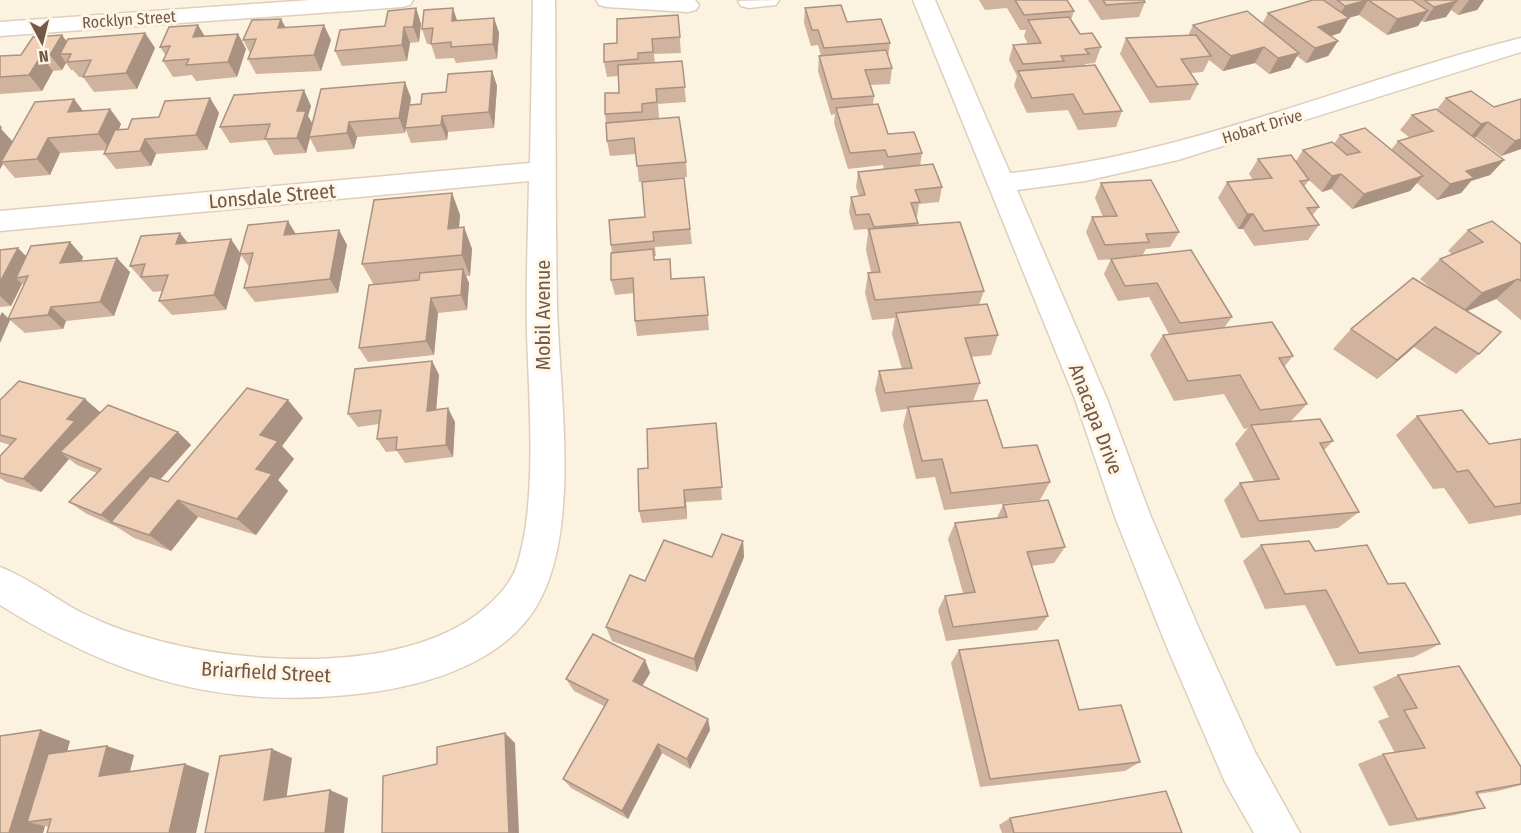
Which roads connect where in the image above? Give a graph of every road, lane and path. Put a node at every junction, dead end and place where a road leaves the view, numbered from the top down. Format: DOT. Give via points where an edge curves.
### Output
graph roads {
  1 [pos="402,0"];
  2 [pos="544,0"];
  3 [pos="607,0"];
  4 [pos="924,0"];
  5 [pos="688,5"];
  6 [pos="0,28"];
  7 [pos="1521,45"];
  8 [pos="544,171"];
  9 [pos="999,183"];
  10 [pos="0,221"];
  11 [pos="0,585"];
  12 [pos="503,619"];
  13 [pos="1278,833"];
  1 -- 6 [label="street, Rocklyn Street"];
  2 -- 8 [label="street, Mobil Avenue"];
  3 -- 5 [label="street"];
  4 -- 9 [label="street, Anacapa Drive"];
  7 -- 9 [label="street, Hobart Drive" via="1158,157 1084,174"];
  8 -- 10 [label="street, Lonsdale Street"];
  8 -- 12 [label="street, Mobil Avenue" via="546,501 536,567 525,592"];
  9 -- 13 [label="street, Anacapa Drive" via="1090,399 1186,645 1240,767"];
  11 -- 12 [label="street, Briarfield Street" via="80,632 129,652 185,667 250,675 316,677 386,672 458,648"];
}
